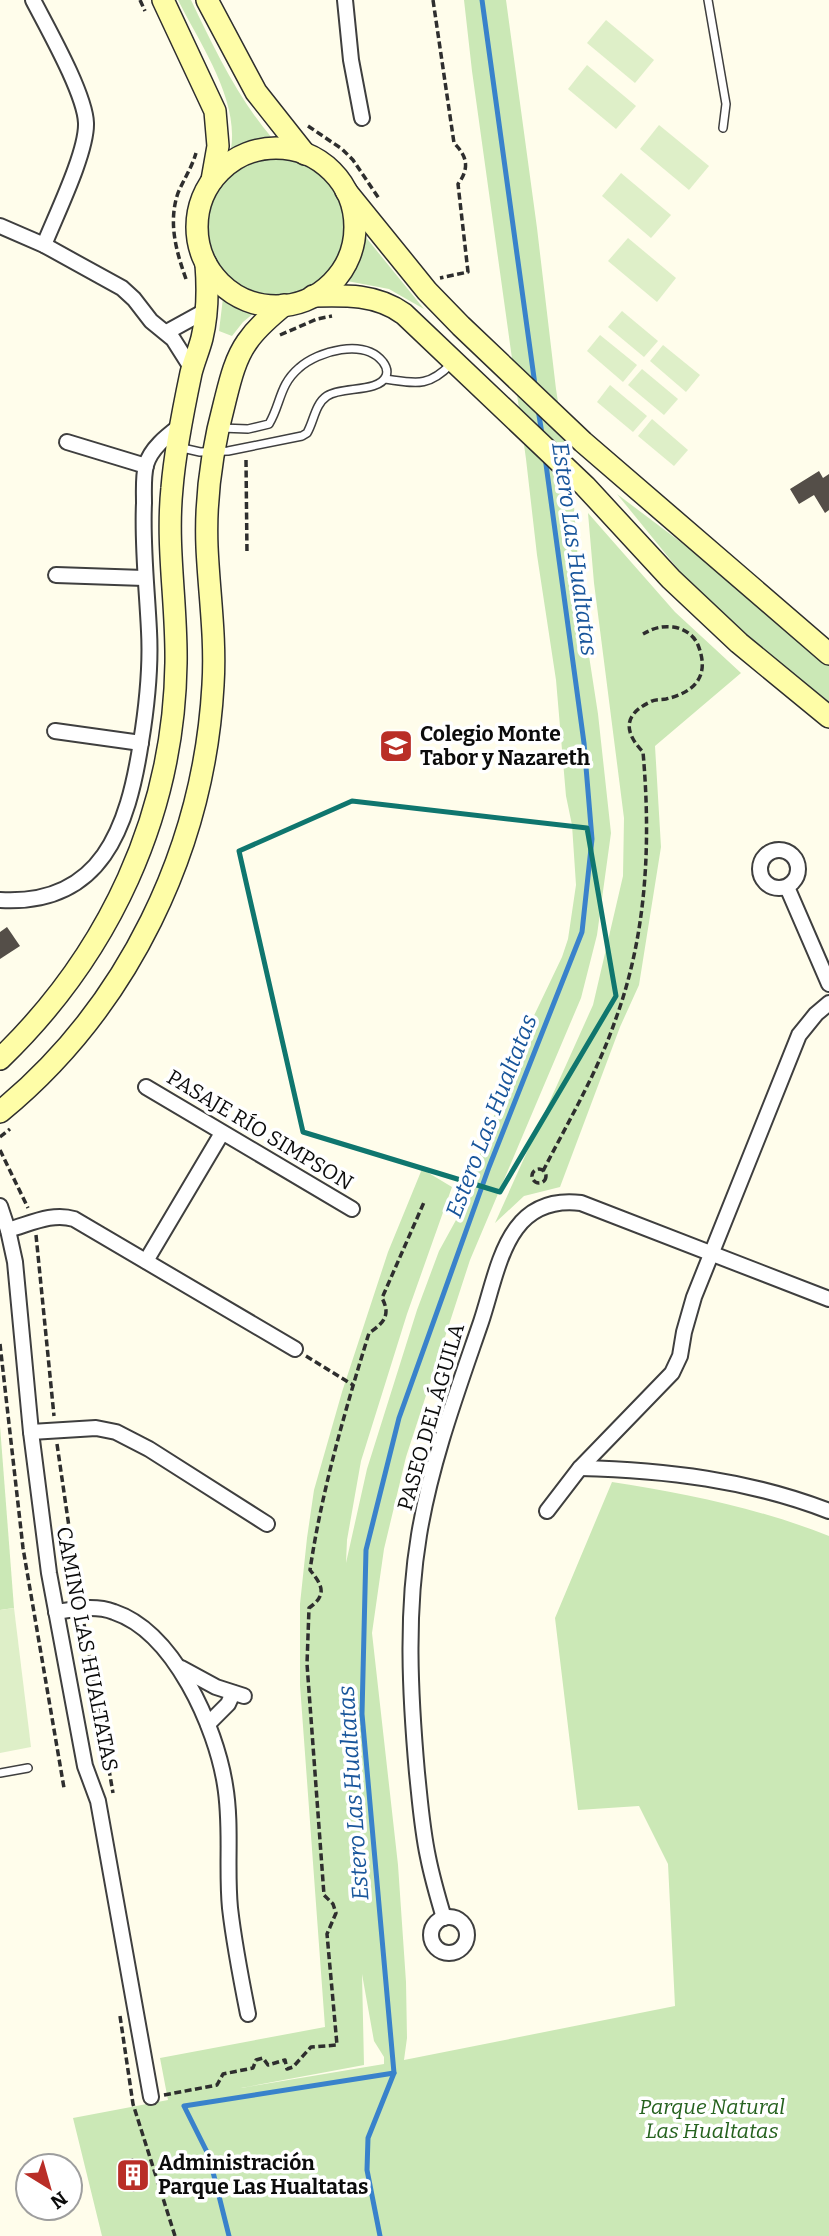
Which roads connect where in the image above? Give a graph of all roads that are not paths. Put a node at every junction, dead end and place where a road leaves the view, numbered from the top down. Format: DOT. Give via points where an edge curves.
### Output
graph roads {
  1 [pos="33,0"];
  2 [pos="163,0"];
  3 [pos="208,0"];
  4 [pos="345,0"];
  5 [pos="709,0"];
  6 [pos="362,117"];
  7 [pos="723,128"];
  8 [pos="305,154"];
  9 [pos="212,180"];
  10 [pos="346,191"];
  11 [pos="0,226"];
  12 [pos="44,244"];
  13 [pos="206,264"];
  14 [pos="313,296"];
  15 [pos="284,305"];
  16 [pos="207,310"];
  17 [pos="167,332"];
  18 [pos="454,360"];
  19 [pos="192,369"];
  20 [pos="385,379"];
  21 [pos="268,424"];
  22 [pos="180,426"];
  23 [pos="217,428"];
  24 [pos="276,440"];
  25 [pos="67,442"];
  26 [pos="177,447"];
  27 [pos="213,451"];
  28 [pos="146,466"];
  29 [pos="56,575"];
  30 [pos="144,578"];
  31 [pos="829,654"];
  32 [pos="829,717"];
  33 [pos="55,731"];
  34 [pos="141,743"];
  35 [pos="787,887"];
  36 [pos="0,900"];
  37 [pos="829,984"];
  38 [pos="829,1003"];
  39 [pos="0,1059"];
  40 [pos="146,1087"];
  41 [pos="0,1112"];
  42 [pos="222,1133"];
  43 [pos="0,1206"];
  44 [pos="352,1209"];
  45 [pos="8,1230"];
  46 [pos="711,1253"];
  47 [pos="146,1261"];
  48 [pos="829,1299"];
  49 [pos="295,1349"];
  50 [pos="31,1432"];
  51 [pos="580,1468"];
  52 [pos="547,1511"];
  53 [pos="829,1511"];
  54 [pos="267,1524"];
  55 [pos="56,1612"];
  56 [pos="180,1667"];
  57 [pos="208,1724"];
  58 [pos="28,1768"];
  59 [pos="0,1773"];
  60 [pos="444,1918"];
  61 [pos="248,2014"];
  62 [pos="151,2097"];
  1 -- 12 [label="street" via="78,91 86,123 84,143"];
  2 -- 9 [label="main road" via="215,111 218,146"];
  3 -- 8 [label="main road" via="256,92"];
  4 -- 6 [label="street"];
  5 -- 7 [label="lane" via="726,104"];
  8 -- 9 [label="main road" via="280,148 254,151 231,162"];
  8 -- 10 [label="main road" via="325,165"];
  9 -- 13 [label="main road" via="198,215 198,240"];
  10 -- 14 [label="main road" via="354,214 351,250 340,272"];
  10 -- 31 [label="main road" via="427,291 583,442"];
  11 -- 12 [label="street"];
  12 -- 17 [label="street" via="122,288"];
  13 -- 15 [label="main road" via="220,283 239,296 261,304"];
  13 -- 16 [label="main road"];
  14 -- 15 [label="main road"];
  14 -- 18 [label="main road" via="352,296 386,303"];
  15 -- 23 [label="main road" via="256,330 239,355"];
  16 -- 17 [label="street"];
  16 -- 19 [label="main road"];
  17 -- 19 [label="street"];
  18 -- 20 [label="lane" via="428,382"];
  18 -- 32 [label="main road" via="585,486 681,588"];
  19 -- 22 [label="main road"];
  20 -- 21 [label="lane" via="385,364 377,356 354,349 323,354 289,379"];
  20 -- 24 [label="lane" via="377,385 327,396 307,433"];
  21 -- 23 [label="lane"];
  21 -- 24 [label="lane"];
  22 -- 26 [label="main road"];
  22 -- 28 [label="street" via="155,449"];
  23 -- 27 [label="main road"];
  24 -- 27 [label="lane"];
  25 -- 28 [label="street"];
  26 -- 27 [label="lane"];
  26 -- 39 [label="main road" via="170,522 176,687 157,801 135,866 97,939 52,1004"];
  27 -- 41 [label="main road" via="207,545 213,685 204,758 187,832 161,900 124,972 58,1057"];
  28 -- 30 [label="street"];
  29 -- 30 [label="street"];
  30 -- 34 [label="street" via="149,656"];
  33 -- 34 [label="street"];
  34 -- 36 [label="street" via="120,826 96,867 50,896"];
  35 -- 37 [label="street"];
  38 -- 46 [label="street" via="799,1035"];
  40 -- 42 [label="street, PASAJE RÍO SIMPSON"];
  42 -- 44 [label="street, PASAJE RÍO SIMPSON"];
  42 -- 47 [label="street"];
  43 -- 45 [label="street, CAMINO LAS HUALTATAS"];
  45 -- 47 [label="street" via="67,1217"];
  45 -- 50 [label="street, CAMINO LAS HUALTATAS" via="18,1285"];
  46 -- 48 [label="street, PASEO DEL ÁGUILA"];
  46 -- 51 [label="street" via="672,1373"];
  46 -- 60 [label="street, PASEO DEL ÁGUILA" via="569,1202 529,1214 507,1244 435,1466 413,1588 411,1657 417,1765 427,1854"];
  47 -- 49 [label="street"];
  50 -- 54 [label="street" via="116,1432"];
  50 -- 55 [label="street, CAMINO LAS HUALTATAS"];
  51 -- 52 [label="street"];
  51 -- 53 [label="street" via="726,1481"];
  55 -- 56 [label="street" via="102,1608 123,1615"];
  55 -- 62 [label="street, CAMINO LAS HUALTATAS" via="85,1766 97,1801"];
  56 -- 57 [label="street"];
  56 -- 57 [label="street" via="238,1695"];
  57 -- 61 [label="street" via="225,1784 230,1907"];
  58 -- 59 [label="lane"];
}
